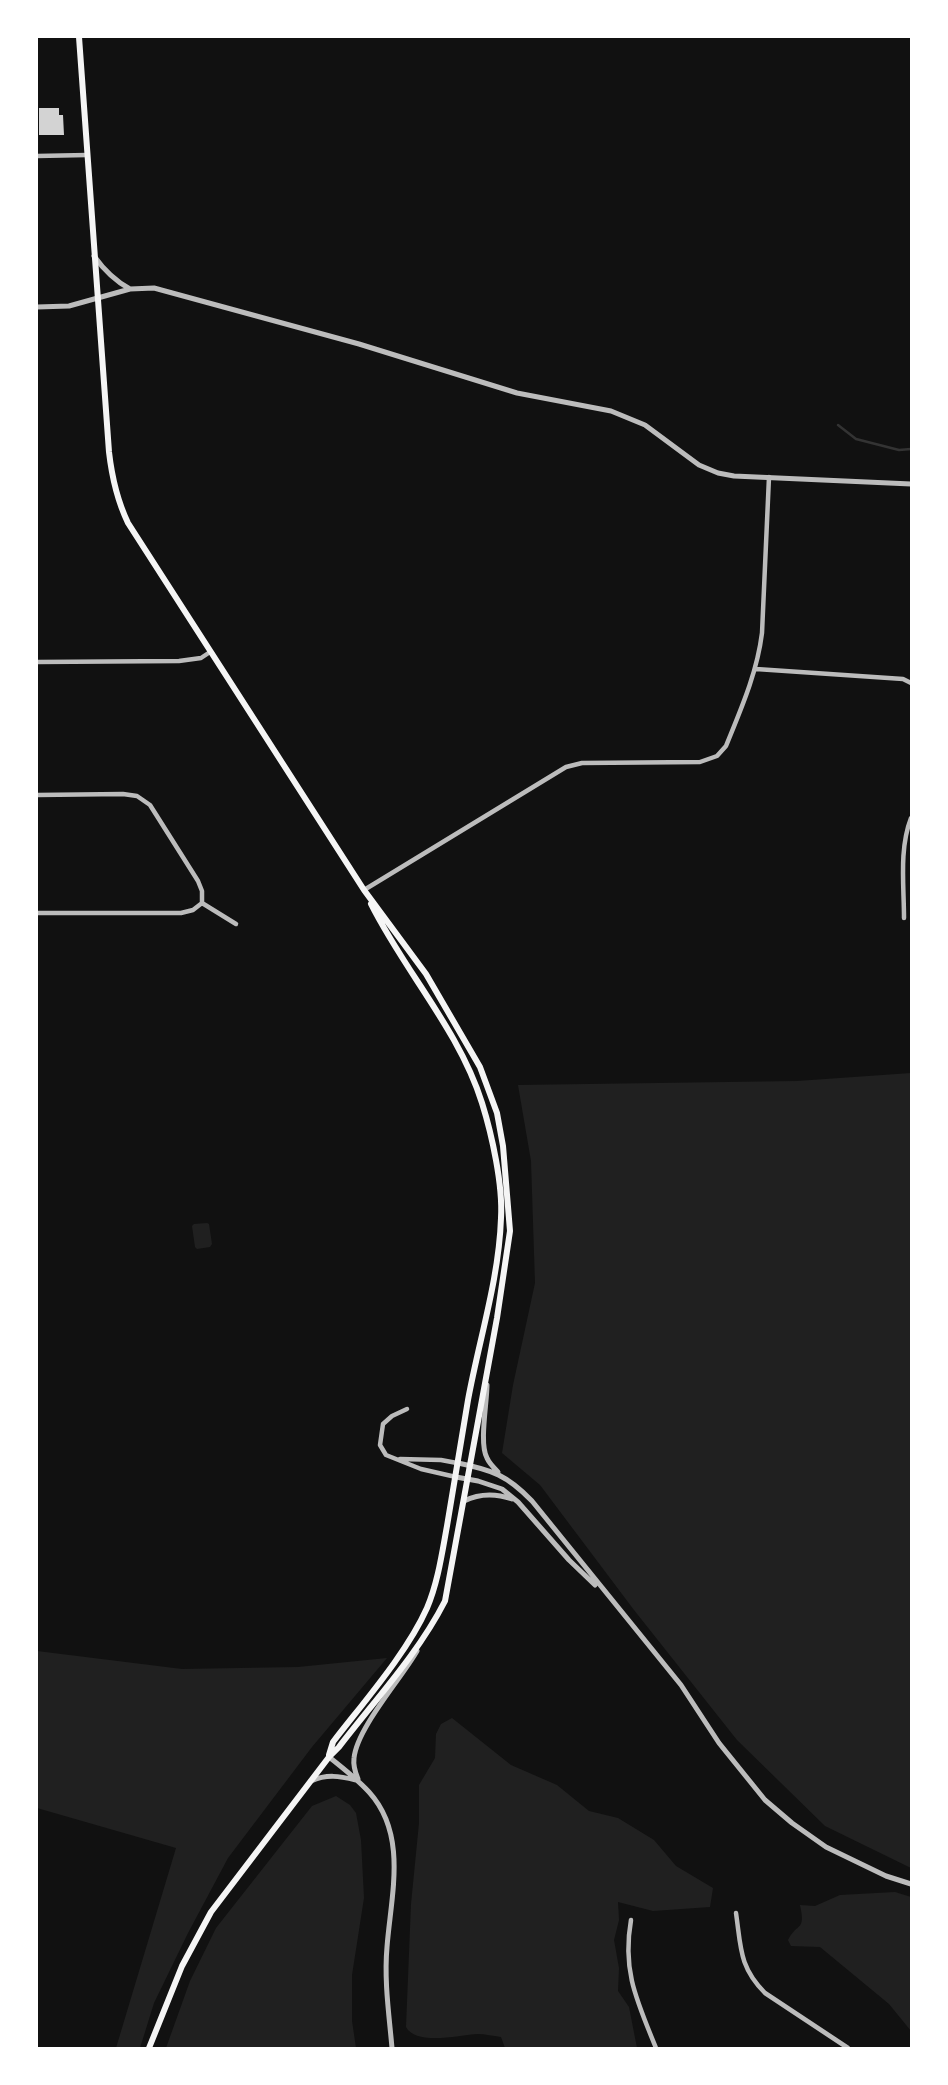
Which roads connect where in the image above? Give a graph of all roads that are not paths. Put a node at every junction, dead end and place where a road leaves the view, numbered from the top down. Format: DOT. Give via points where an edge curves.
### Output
graph roads {
  1 [pos="79,37"];
  2 [pos="87,155"];
  3 [pos="37,156"];
  4 [pos="94,256"];
  5 [pos="130,289"];
  6 [pos="97,300"];
  7 [pos="37,307"];
  8 [pos="769,477"];
  9 [pos="911,484"];
  10 [pos="210,652"];
  11 [pos="37,662"];
  12 [pos="756,669"];
  13 [pos="911,683"];
  14 [pos="37,795"];
  15 [pos="911,818"];
  16 [pos="364,890"];
  17 [pos="202,903"];
  18 [pos="37,914"];
  19 [pos="904,918"];
  20 [pos="236,924"];
  21 [pos="487,1374"];
  22 [pos="407,1409"];
  23 [pos="395,1459"];
  24 [pos="458,1463"];
  25 [pos="470,1466"];
  26 [pos="501,1475"];
  27 [pos="456,1476"];
  28 [pos="468,1479"];
  29 [pos="464,1501"];
  30 [pos="518,1502"];
  31 [pos="608,1597"];
  32 [pos="433,1624"];
  33 [pos="329,1757"];
  34 [pos="311,1781"];
  35 [pos="359,1781"];
  36 [pos="911,1885"];
  37 [pos="736,1913"];
  38 [pos="631,1920"];
  39 [pos="844,2047"];
  40 [pos="149,2048"];
  41 [pos="392,2048"];
  42 [pos="656,2048"];
  1 -- 2 [label="main road"];
  2 -- 3 [label="street"];
  2 -- 4 [label="main road"];
  4 -- 5 [label="street"];
  4 -- 6 [label="main road"];
  5 -- 6 [label="street"];
  5 -- 8 [label="street" via="154,288 517,393 611,411 645,425 699,465 718,473"];
  6 -- 7 [label="street"];
  6 -- 10 [label="main road" via="109,452 118,502"];
  8 -- 9 [label="street"];
  8 -- 12 [label="street" via="762,633"];
  10 -- 11 [label="street" via="179,661"];
  10 -- 16 [label="main road"];
  12 -- 13 [label="street"];
  12 -- 16 [label="street" via="726,746 717,756 700,762 565,767"];
  14 -- 17 [label="street" via="137,796 150,805 198,881"];
  15 -- 19 [label="street" via="904,853"];
  16 -- 21 [label="main road" via="418,962 458,1027 486,1082 500,1125 510,1231"];
  16 -- 24 [label="main road" via="469,1069 483,1105 495,1163 500,1234"];
  17 -- 18 [label="street" via="181,913"];
  17 -- 20 [label="street"];
  21 -- 25 [label="main road"];
  21 -- 26 [label="street" via="485,1451"];
  22 -- 23 [label="street" via="383,1424 380,1445"];
  23 -- 24 [label="street"];
  23 -- 27 [label="street"];
  24 -- 25 [label="street"];
  24 -- 27 [label="main road"];
  25 -- 26 [label="street"];
  25 -- 28 [label="main road"];
  26 -- 31 [label="street" via="532,1501"];
  27 -- 28 [label="street"];
  27 -- 33 [label="main road" via="429,1604 333,1742"];
  28 -- 29 [label="main road"];
  28 -- 30 [label="street" via="502,1489"];
  29 -- 30 [label="street" via="486,1494"];
  29 -- 32 [label="main road" via="445,1601"];
  30 -- 31 [label="street"];
  31 -- 36 [label="street" via="681,1685 719,1743 765,1800 826,1847"];
  32 -- 33 [label="main road"];
  32 -- 35 [label="street" via="365,1728 354,1756"];
  33 -- 34 [label="main road"];
  33 -- 35 [label="street"];
  34 -- 35 [label="street" via="331,1776"];
  34 -- 40 [label="main road" via="211,1912 182,1966"];
  35 -- 41 [label="street" via="378,1804 393,1843 396,1871 385,1976"];
  37 -- 39 [label="street" via="742,1955 754,1981"];
  38 -- 42 [label="street" via="628,1965"];
}
